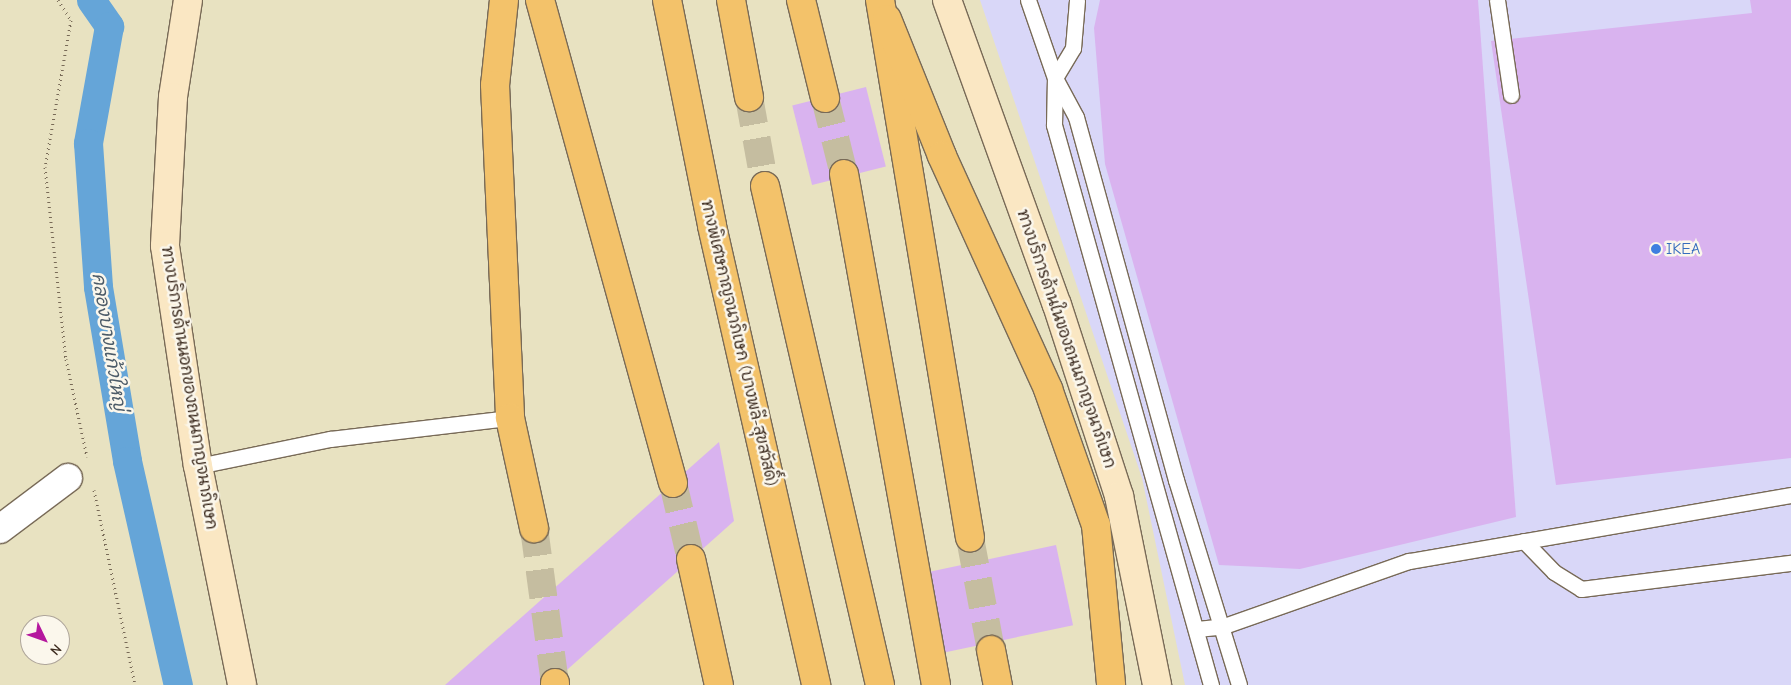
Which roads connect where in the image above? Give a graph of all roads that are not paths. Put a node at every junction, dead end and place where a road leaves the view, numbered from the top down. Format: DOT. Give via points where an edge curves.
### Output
graph roads {
  1 [pos="188,0"];
  2 [pos="504,0"];
  3 [pos="540,0"];
  4 [pos="667,0"];
  5 [pos="731,0"];
  6 [pos="801,0"];
  7 [pos="947,0"];
  8 [pos="1028,0"];
  9 [pos="1077,0"];
  10 [pos="1497,0"];
  11 [pos="883,10"];
  12 [pos="1054,78"];
  13 [pos="1511,95"];
  14 [pos="749,97"];
  15 [pos="825,98"];
  16 [pos="844,174"];
  17 [pos="765,186"];
  18 [pos="510,418"];
  19 [pos="198,466"];
  20 [pos="83,476"];
  21 [pos="673,483"];
  22 [pos="1791,495"];
  23 [pos="534,528"];
  24 [pos="0,529"];
  25 [pos="970,538"];
  26 [pos="1524,541"];
  27 [pos="691,559"];
  28 [pos="1791,563"];
  29 [pos="1224,626"];
  30 [pos="1197,629"];
  31 [pos="991,650"];
  32 [pos="240,685"];
  33 [pos="719,685"];
  34 [pos="816,685"];
  35 [pos="880,685"];
  36 [pos="936,685"];
  37 [pos="998,685"];
  38 [pos="1110,685"];
  39 [pos="1157,685"];
  40 [pos="1211,685"];
  41 [pos="1239,685"];
  1 -- 19 [label="main road, ทางบริการด้านนอกของถนนกาญจนาภิเษก" via="173,97 164,246"];
  2 -- 18 [label="highway" via="495,85"];
  3 -- 21 [label="highway"];
  4 -- 34 [label="highway, ทางพิเศษกาญจนาภิเษก (บางพลี-สุขสวัสดิ์)" via="712,226"];
  5 -- 14 [label="highway"];
  6 -- 15 [label="highway"];
  7 -- 39 [label="main road, ทางบริการด้านในของถนนกาญจนาภิเษก" via="1057,305 1119,496"];
  8 -- 12 [label="lane"];
  9 -- 12 [label="lane" via="1073,48"];
  10 -- 13 [label="lane"];
  11 -- 25 [label="highway" via="925,282"];
  11 -- 38 [label="highway" via="942,156 1048,389 1096,525"];
  12 -- 29 [label="lane" via="1076,117 1176,480"];
  12 -- 30 [label="lane" via="1054,125"];
  16 -- 36 [label="highway"];
  17 -- 35 [label="highway"];
  18 -- 19 [label="lane" via="330,439"];
  18 -- 23 [label="highway"];
  19 -- 32 [label="main road, ทางบริการด้านนอกของถนนกาญจนาภิเษก"];
  20 -- 24 [label="street"];
  22 -- 26 [label="lane"];
  26 -- 28 [label="lane" via="1554,572 1580,589"];
  26 -- 29 [label="lane" via="1409,561"];
  27 -- 33 [label="highway"];
  29 -- 30 [label="lane"];
  29 -- 41 [label="lane"];
  30 -- 40 [label="lane"];
  31 -- 37 [label="highway"];
}
